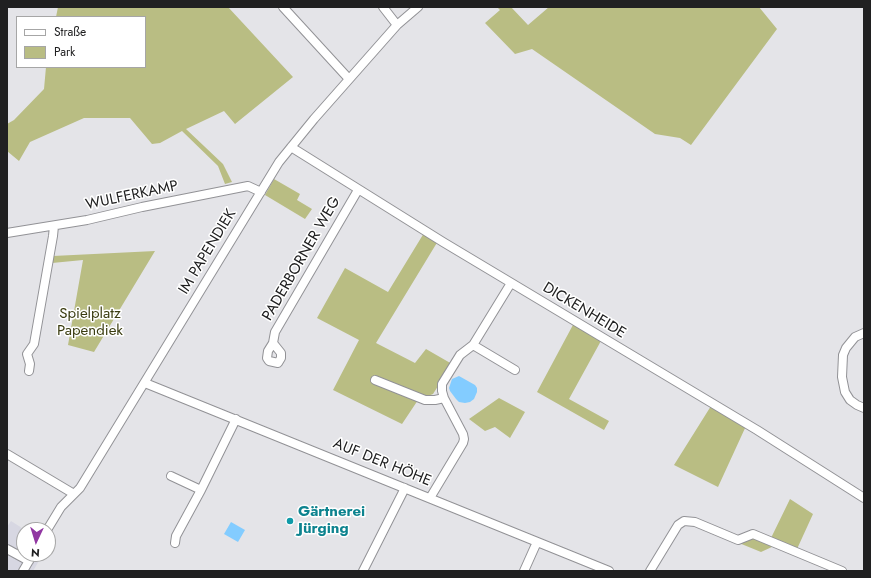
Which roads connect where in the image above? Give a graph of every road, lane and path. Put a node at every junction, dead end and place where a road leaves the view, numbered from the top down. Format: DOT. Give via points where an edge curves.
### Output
graph roads {
  1 [pos="284,7"];
  2 [pos="383,7"];
  3 [pos="418,7"];
  4 [pos="397,25"];
  5 [pos="349,79"];
  6 [pos="291,147"];
  7 [pos="358,190"];
  8 [pos="261,192"];
  9 [pos="54,226"];
  10 [pos="7,233"];
  11 [pos="511,283"];
  12 [pos="864,333"];
  13 [pos="273,343"];
  14 [pos="473,346"];
  15 [pos="515,370"];
  16 [pos="29,371"];
  17 [pos="375,380"];
  18 [pos="145,382"];
  19 [pos="444,398"];
  20 [pos="864,408"];
  21 [pos="236,420"];
  22 [pos="7,454"];
  23 [pos="171,476"];
  24 [pos="405,488"];
  25 [pos="201,490"];
  26 [pos="74,494"];
  27 [pos="430,498"];
  28 [pos="864,498"];
  29 [pos="52,522"];
  30 [pos="537,542"];
  31 [pos="175,543"];
  32 [pos="29,562"];
  33 [pos="23,571"];
  34 [pos="363,571"];
  35 [pos="524,571"];
  36 [pos="609,571"];
  37 [pos="650,571"];
  38 [pos="842,571"];
  1 -- 5 [label="street"];
  2 -- 4 [label="street"];
  3 -- 4 [label="street, IM PAPENDIEK"];
  4 -- 5 [label="street, IM PAPENDIEK"];
  5 -- 6 [label="street, IM PAPENDIEK"];
  6 -- 7 [label="street, DICKENHEIDE"];
  6 -- 8 [label="street, IM PAPENDIEK"];
  7 -- 11 [label="street, DICKENHEIDE"];
  7 -- 13 [label="street, PADERBORNER WEG" via="275,332"];
  8 -- 9 [label="street, WULFERKAMP" via="248,186"];
  8 -- 18 [label="street, IM PAPENDIEK"];
  9 -- 10 [label="street, WULFERKAMP"];
  9 -- 16 [label="street" via="34,344 27,354"];
  11 -- 14 [label="street"];
  11 -- 28 [label="street, DICKENHEIDE" via="757,430"];
  12 -- 20 [label="street" via="855,337 846,348 843,355 842,377 850,400"];
  14 -- 15 [label="street"];
  14 -- 19 [label="street" via="460,355 442,384"];
  17 -- 19 [label="street" via="425,400"];
  18 -- 21 [label="street, AUF DER HÖHE"];
  18 -- 26 [label="street, IM PAPENDIEK"];
  19 -- 27 [label="street" via="464,439"];
  21 -- 24 [label="street, AUF DER HÖHE"];
  21 -- 25 [label="street"];
  22 -- 26 [label="street"];
  23 -- 25 [label="street"];
  24 -- 27 [label="street, AUF DER HÖHE"];
  24 -- 34 [label="street"];
  25 -- 31 [label="street" via="176,536"];
  26 -- 29 [label="street, IM PAPENDIEK" via="61,507"];
  27 -- 30 [label="street, AUF DER HÖHE"];
  30 -- 35 [label="street"];
  30 -- 36 [label="street, AUF DER HÖHE"];
  32 -- 33 [label="street"];
  37 -- 38 [label="street" via="678,525 684,521 695,522 738,540 753,534"];
}
